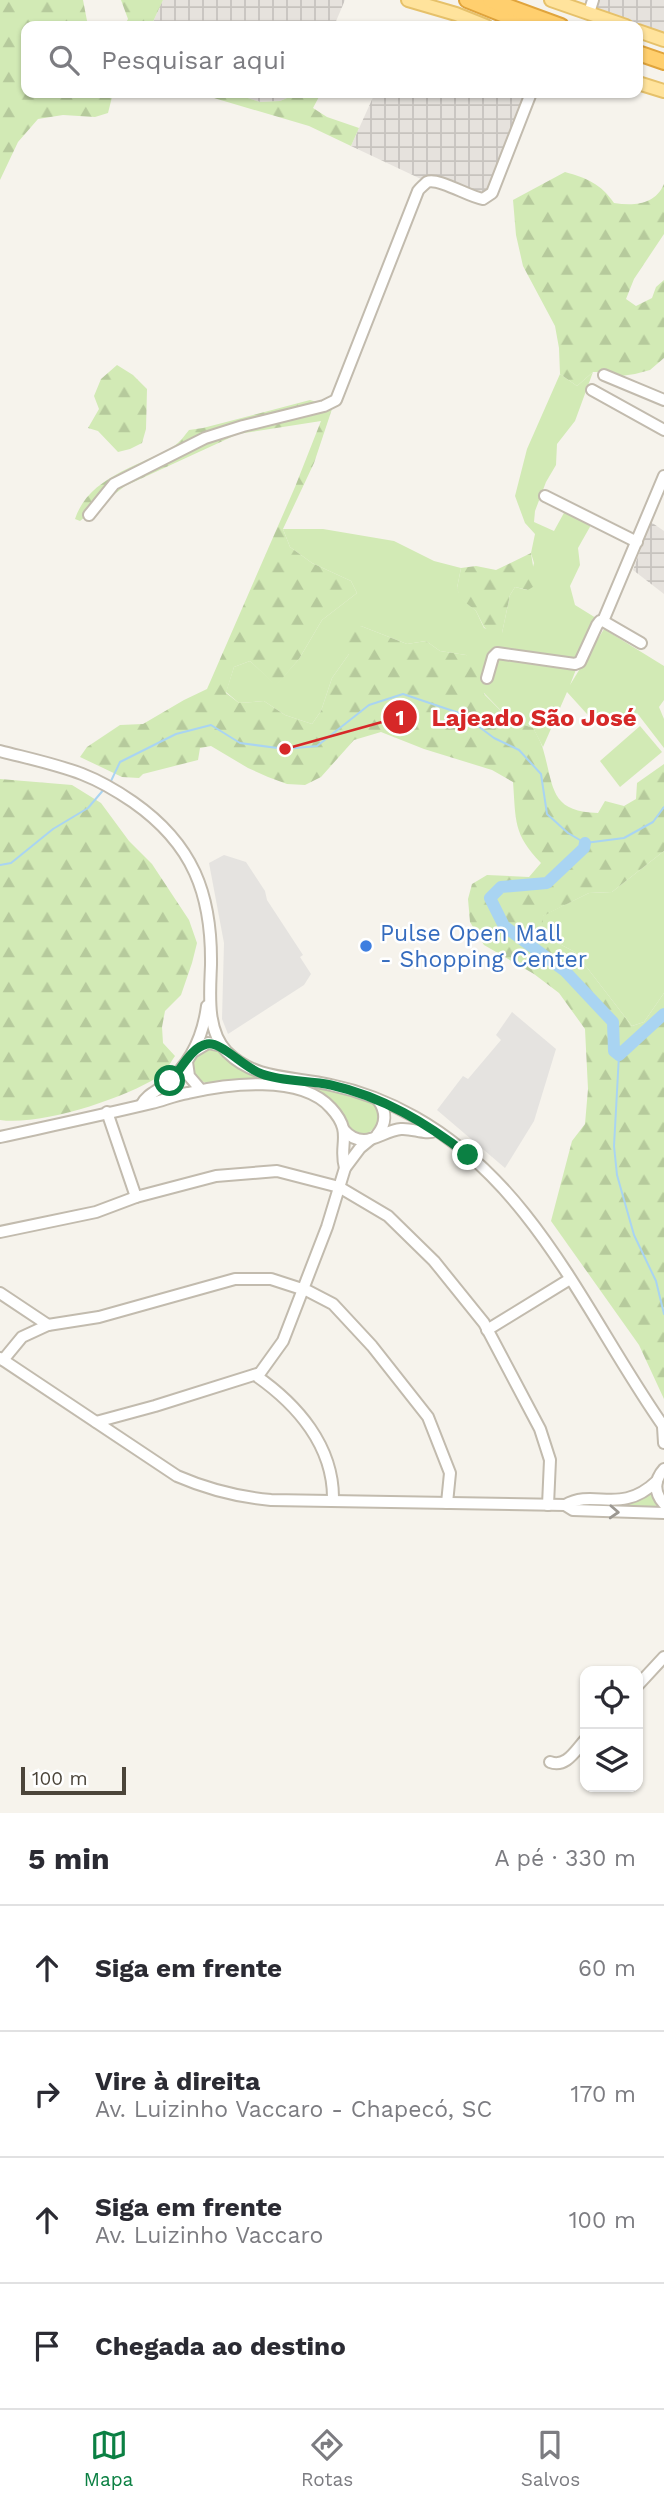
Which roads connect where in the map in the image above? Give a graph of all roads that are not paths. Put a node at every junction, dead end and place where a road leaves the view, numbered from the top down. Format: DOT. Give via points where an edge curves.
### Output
graph roads {
  1 [pos="435,0"];
  2 [pos="467,0"];
  3 [pos="490,0"];
  4 [pos="551,0"];
  5 [pos="593,0"];
  6 [pos="410,1"];
  7 [pos="589,13"];
  8 [pos="457,14"];
  9 [pos="474,21"];
  10 [pos="520,21"];
  11 [pos="547,21"];
  12 [pos="612,21"];
  13 [pos="643,33"];
  14 [pos="664,40"];
  15 [pos="643,55"];
  16 [pos="664,62"];
  17 [pos="643,64"];
  18 [pos="664,71"];
  19 [pos="643,85"];
  20 [pos="664,91"];
  21 [pos="529,98"];
  22 [pos="604,375"];
  23 [pos="592,390"];
  24 [pos="664,400"];
  25 [pos="664,430"];
  26 [pos="664,477"];
  27 [pos="545,496"];
  28 [pos="89,515"];
  29 [pos="637,542"];
  30 [pos="603,621"];
  31 [pos="641,643"];
  32 [pos="487,678"];
  33 [pos="0,751"];
  34 [pos="210,1000"];
  35 [pos="222,1046"];
  36 [pos="190,1057"];
  37 [pos="201,1090"];
  38 [pos="378,1100"];
  39 [pos="142,1104"];
  40 [pos="107,1112"];
  41 [pos="344,1130"];
  42 [pos="435,1131"];
  43 [pos="0,1137"];
  44 [pos="374,1137"];
  45 [pos="345,1168"];
  46 [pos="339,1187"];
  47 [pos="136,1197"];
  48 [pos="0,1232"];
  49 [pos="570,1279"];
  50 [pos="303,1289"];
  51 [pos="0,1293"];
  52 [pos="48,1325"];
  53 [pos="487,1330"];
  54 [pos="2,1359"];
  55 [pos="255,1375"];
  56 [pos="96,1422"];
  57 [pos="664,1427"];
  58 [pos="664,1443"];
  59 [pos="662,1470"];
  60 [pos="332,1500"];
  61 [pos="447,1503"];
  62 [pos="664,1504"];
  63 [pos="548,1505"];
  64 [pos="565,1505"];
  65 [pos="664,1513"];
  66 [pos="664,1657"];
  67 [pos="643,1680"];
  68 [pos="580,1745"];
  69 [pos="550,1762"];
  1 -- 8 [label="main road"];
  2 -- 10 [label="highway"];
  3 -- 11 [label="highway"];
  4 -- 7 [label="main road"];
  5 -- 7 [label="street"];
  6 -- 8 [label="main road"];
  7 -- 12 [label="main road"];
  8 -- 9 [label="main road"];
  13 -- 14 [label="main road"];
  15 -- 16 [label="highway"];
  17 -- 18 [label="highway"];
  19 -- 20 [label="main road"];
  21 -- 28 [label="street" via="492,192 483,199 471,197 436,181 418,191 336,400 205,438 114,484"];
  22 -- 24 [label="street"];
  23 -- 25 [label="street"];
  26 -- 29 [label="street"];
  27 -- 29 [label="street"];
  29 -- 30 [label="street"];
  30 -- 31 [label="street"];
  30 -- 32 [label="street" via="580,662 497,653"];
  33 -- 34 [label="street" via="82,774 110,788 169,832 196,874 209,921"];
  34 -- 35 [label="street"];
  34 -- 36 [label="street"];
  35 -- 36 [label="street" via="200,1046"];
  35 -- 38 [label="street" via="260,1073 329,1084"];
  36 -- 37 [label="street" via="190,1076"];
  36 -- 39 [label="street"];
  37 -- 39 [label="street"];
  37 -- 41 [label="street" via="237,1085 298,1088 327,1104"];
  38 -- 42 [label="street"];
  38 -- 44 [label="street" via="385,1118"];
  39 -- 40 [label="street"];
  40 -- 43 [label="street"];
  40 -- 47 [label="street"];
  41 -- 44 [label="street" via="355,1138"];
  41 -- 45 [label="street"];
  42 -- 44 [label="street" via="399,1129"];
  42 -- 49 [label="street" via="512,1197"];
  44 -- 45 [label="street"];
  45 -- 46 [label="street"];
  46 -- 47 [label="street" via="277,1171 216,1176"];
  46 -- 50 [label="street"];
  46 -- 53 [label="street" via="388,1216 434,1261"];
  47 -- 48 [label="street" via="96,1212"];
  49 -- 53 [label="street"];
  49 -- 57 [label="street"];
  50 -- 52 [label="street" via="271,1279 235,1279 99,1317"];
  50 -- 55 [label="street" via="283,1341"];
  50 -- 61 [label="street" via="334,1304 428,1417 450,1473"];
  51 -- 52 [label="street"];
  52 -- 54 [label="street" via="22,1337"];
  53 -- 63 [label="street" via="540,1429 550,1460"];
  54 -- 56 [label="street"];
  55 -- 56 [label="street"];
  55 -- 60 [label="street" via="297,1410 316,1438 333,1479"];
  56 -- 60 [label="street" via="177,1476 200,1486 271,1500"];
  57 -- 58 [label="street"];
  59 -- 62 [label="street" via="657,1493"];
  59 -- 64 [label="street" via="644,1492 625,1499 573,1500"];
  60 -- 61 [label="street"];
  61 -- 63 [label="street"];
  63 -- 64 [label="street"];
  64 -- 65 [label="street, one-way" via="573,1510"];
  66 -- 67 [label="street"];
  68 -- 69 [label="street" via="564,1763"];
}
